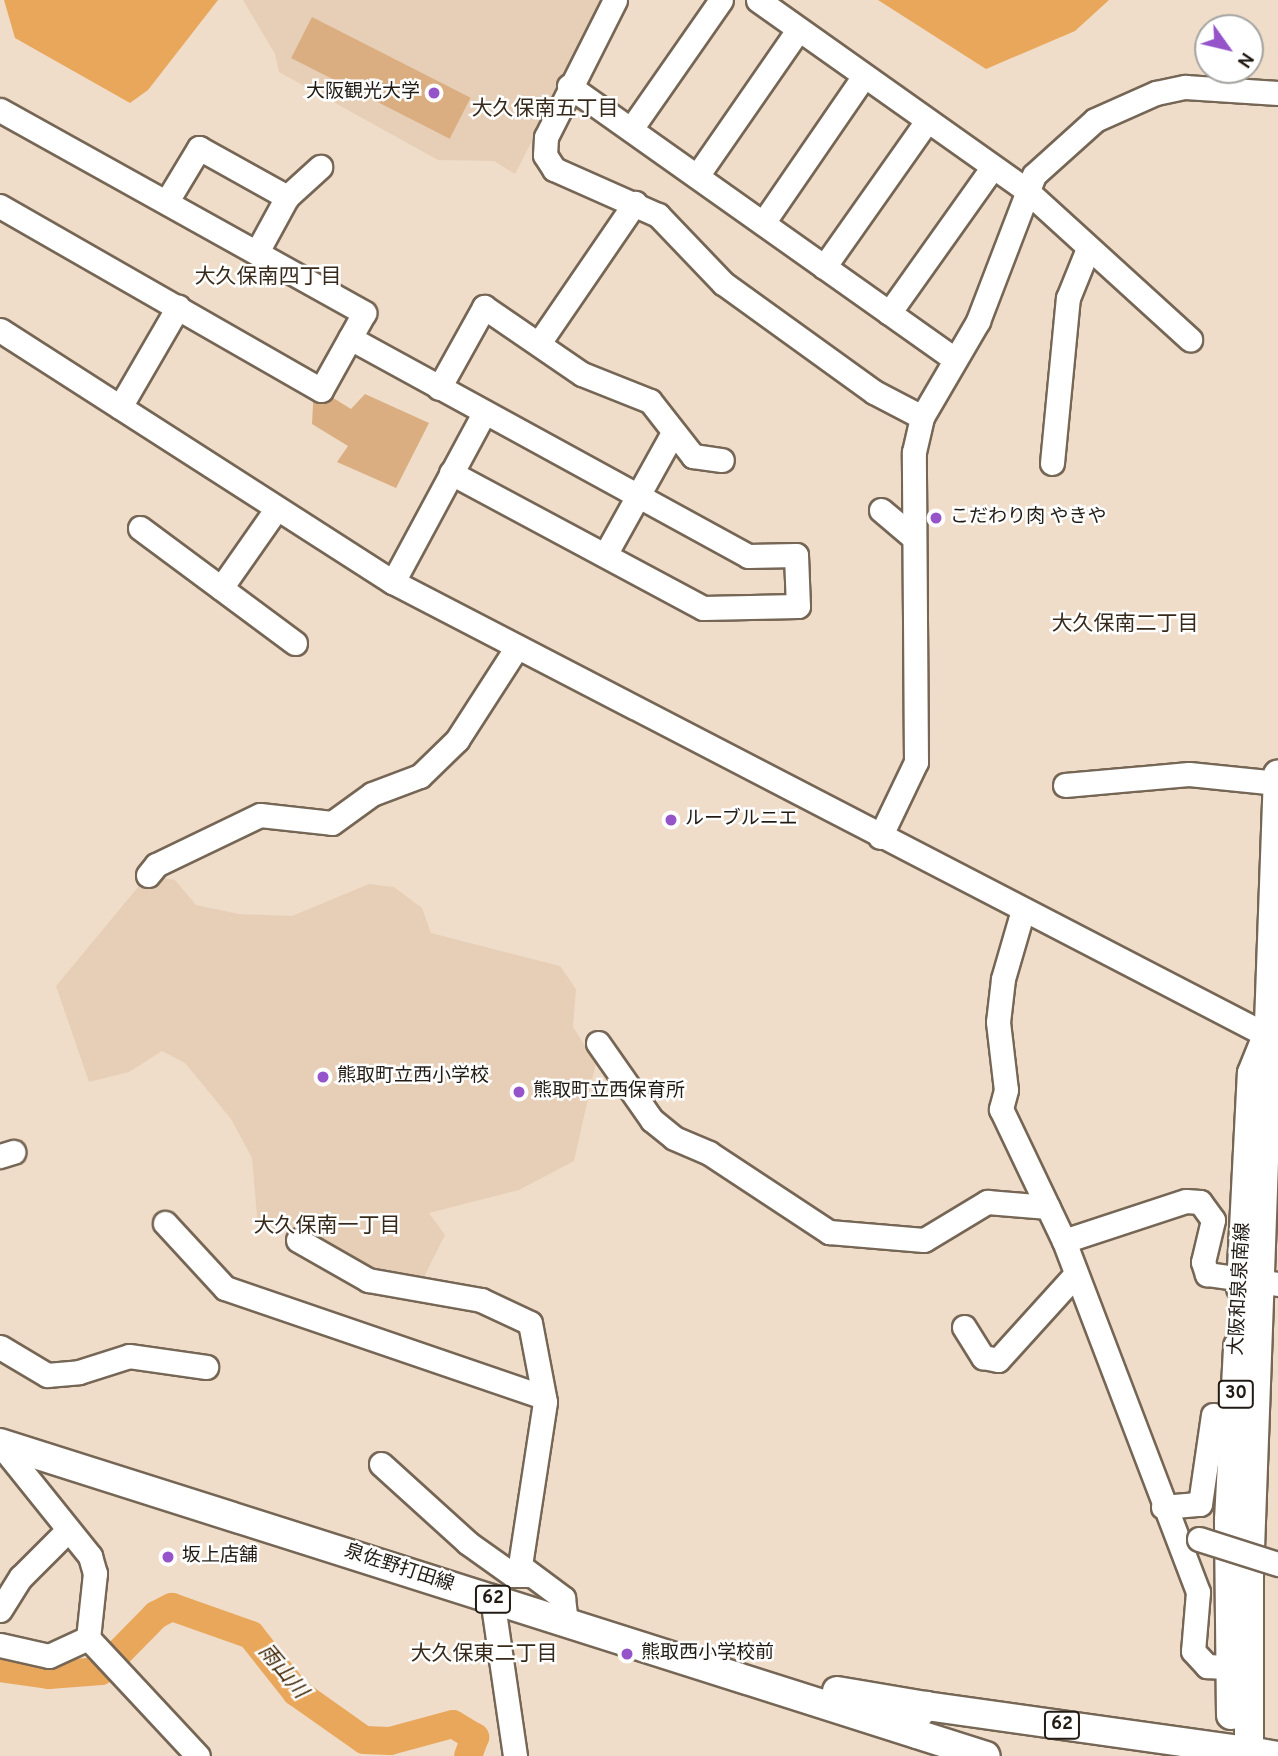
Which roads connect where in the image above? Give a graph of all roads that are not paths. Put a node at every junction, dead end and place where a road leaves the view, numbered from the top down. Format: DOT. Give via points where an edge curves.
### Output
graph roads {
  1 [pos="615,0"];
  2 [pos="721,0"];
  3 [pos="758,0"];
  4 [pos="799,30"];
  5 [pos="864,76"];
  6 [pos="569,86"];
  7 [pos="1278,93"];
  8 [pos="0,110"];
  9 [pos="926,121"];
  10 [pos="631,129"];
  11 [pos="320,167"];
  12 [pos="992,168"];
  13 [pos="697,176"];
  14 [pos="1026,190"];
  15 [pos="288,197"];
  16 [pos="167,201"];
  17 [pos="635,202"];
  18 [pos="0,206"];
  19 [pos="763,223"];
  20 [pos="1087,251"];
  21 [pos="257,252"];
  22 [pos="824,267"];
  23 [pos="178,307"];
  24 [pos="889,313"];
  25 [pos="0,330"];
  26 [pos="351,338"];
  27 [pos="1190,339"];
  28 [pos="539,343"];
  29 [pos="952,358"];
  30 [pos="439,388"];
  31 [pos="120,407"];
  32 [pos="483,415"];
  33 [pos="922,417"];
  34 [pos="673,433"];
  35 [pos="722,460"];
  36 [pos="1052,463"];
  37 [pos="451,473"];
  38 [pos="634,496"];
  39 [pos="881,510"];
  40 [pos="275,511"];
  41 [pos="140,527"];
  42 [pos="913,537"];
  43 [pos="605,555"];
  44 [pos="393,582"];
  45 [pos="221,588"];
  46 [pos="295,643"];
  47 [pos="517,647"];
  48 [pos="1278,775"];
  49 [pos="1278,783"];
  50 [pos="1065,785"];
  51 [pos="880,837"];
  52 [pos="148,875"];
  53 [pos="1275,903"];
  54 [pos="1023,910"];
  55 [pos="1272,1038"];
  56 [pos="598,1043"];
  57 [pos="1048,1207"];
  58 [pos="165,1223"];
  59 [pos="298,1240"];
  60 [pos="1064,1241"];
  61 [pos="1075,1275"];
  62 [pos="1260,1282"];
  63 [pos="964,1327"];
  64 [pos="0,1347"];
  65 [pos="206,1367"];
  66 [pos="544,1397"];
  67 [pos="1213,1415"];
  68 [pos="0,1444"];
  69 [pos="382,1464"];
  70 [pos="1163,1507"];
  71 [pos="66,1532"];
  72 [pos="1189,1541"];
  73 [pos="1278,1564"];
  74 [pos="526,1575"];
  75 [pos="492,1598"];
  76 [pos="0,1610"];
  77 [pos="566,1622"];
  78 [pos="0,1646"];
  79 [pos="96,1646"];
  80 [pos="1229,1667"];
  81 [pos="748,1675"];
  82 [pos="926,1706"];
  83 [pos="917,1734"];
  84 [pos="951,1751"];
  85 [pos="1241,1753"];
  86 [pos="198,1756"];
  87 [pos="515,1756"];
  88 [pos="986,1756"];
  89 [pos="1278,1756"];
  1 -- 6 [label="street"];
  2 -- 10 [label="street"];
  3 -- 4 [label="street"];
  4 -- 5 [label="street"];
  4 -- 13 [label="street"];
  5 -- 9 [label="street"];
  5 -- 19 [label="street"];
  6 -- 10 [label="street"];
  6 -- 17 [label="street" via="545,155 568,179"];
  7 -- 14 [label="street" via="1185,87 1122,104 1058,150"];
  8 -- 16 [label="street"];
  9 -- 12 [label="street"];
  9 -- 22 [label="street"];
  10 -- 13 [label="street"];
  11 -- 15 [label="street"];
  12 -- 14 [label="street"];
  12 -- 24 [label="street"];
  13 -- 19 [label="street"];
  14 -- 20 [label="street"];
  14 -- 29 [label="street" via="978,321"];
  15 -- 16 [label="street" via="199,148"];
  15 -- 21 [label="street"];
  16 -- 21 [label="street"];
  17 -- 28 [label="street"];
  17 -- 33 [label="street" via="683,235 723,283 874,392"];
  18 -- 23 [label="street"];
  19 -- 22 [label="street"];
  20 -- 27 [label="street"];
  20 -- 36 [label="street" via="1068,298"];
  21 -- 26 [label="street" via="365,313"];
  22 -- 24 [label="street"];
  23 -- 26 [label="street" via="321,390"];
  23 -- 31 [label="street"];
  24 -- 29 [label="street"];
  25 -- 31 [label="street"];
  26 -- 30 [label="street"];
  28 -- 30 [label="street" via="484,307"];
  28 -- 34 [label="street" via="582,374 650,401"];
  29 -- 33 [label="street"];
  30 -- 32 [label="street"];
  31 -- 40 [label="street"];
  32 -- 37 [label="street"];
  32 -- 38 [label="street"];
  33 -- 42 [label="street" via="914,452"];
  34 -- 35 [label="street" via="693,456"];
  34 -- 38 [label="street"];
  37 -- 43 [label="street"];
  37 -- 44 [label="street"];
  38 -- 43 [label="street"];
  38 -- 43 [label="street" via="748,556 796,555 798,606 703,608"];
  39 -- 42 [label="street"];
  40 -- 44 [label="street"];
  40 -- 45 [label="street"];
  41 -- 45 [label="street"];
  42 -- 51 [label="street" via="916,762"];
  44 -- 47 [label="street"];
  45 -- 46 [label="street"];
  47 -- 51 [label="street"];
  47 -- 52 [label="street" via="457,740 420,776 372,794 332,823 260,815 156,865"];
  48 -- 49 [label="main road, 大阪和泉泉南線 / 30"];
  49 -- 50 [label="street" via="1189,775"];
  49 -- 53 [label="main road, 大阪和泉泉南線 / 30"];
  51 -- 54 [label="street"];
  53 -- 55 [label="main road, 大阪和泉泉南線 / 30"];
  54 -- 55 [label="street"];
  54 -- 57 [label="street" via="1003,979 998,1022 1006,1090 1001,1109"];
  55 -- 62 [label="main road, 大阪和泉泉南線 / 30" via="1252,1073"];
  56 -- 57 [label="street" via="652,1120 829,1233 924,1241 987,1202"];
  57 -- 60 [label="street"];
  58 -- 66 [label="street" via="225,1288"];
  59 -- 66 [label="street" via="368,1280 481,1300 530,1323"];
  60 -- 61 [label="street"];
  60 -- 62 [label="street" via="1186,1201 1200,1202 1213,1220 1203,1262 1207,1274"];
  61 -- 63 [label="street" via="998,1360 983,1357"];
  61 -- 70 [label="street"];
  62 -- 80 [label="main road, 大阪和泉泉南線 / 30"];
  62 -- 85 [label="main road, 大阪和泉泉南線 / 30"];
  64 -- 65 [label="street" via="47,1374 79,1372 129,1356"];
  66 -- 74 [label="street" via="520,1566"];
  67 -- 70 [label="street" via="1200,1504"];
  68 -- 71 [label="street"];
  68 -- 75 [label="main road, 泉佐野打田線 / 62"];
  69 -- 74 [label="street" via="468,1543 513,1575"];
  70 -- 72 [label="street"];
  71 -- 76 [label="street" via="21,1577"];
  71 -- 79 [label="street" via="90,1556 95,1573"];
  72 -- 73 [label="street, bridge"];
  72 -- 80 [label="street" via="1198,1592 1193,1651 1208,1665"];
  74 -- 77 [label="street" via="563,1598"];
  75 -- 77 [label="main road, 泉佐野打田線 / 62"];
  75 -- 87 [label="street"];
  77 -- 81 [label="main road, 泉佐野打田線 / 62"];
  78 -- 79 [label="street" via="49,1656"];
  79 -- 86 [label="street"];
  80 -- 85 [label="main road, 大阪和泉泉南線 / 30"];
  81 -- 82 [label="main road, 62"];
  81 -- 83 [label="main road, 泉佐野打田線 / 62"];
  82 -- 83 [label="main road" via="912,1721"];
  82 -- 85 [label="main road, 62"];
  83 -- 84 [label="main road, 泉佐野打田線 / 62"];
  84 -- 88 [label="main road, 泉佐野打田線 / 62"];
  85 -- 89 [label="main road, 62"];
}
